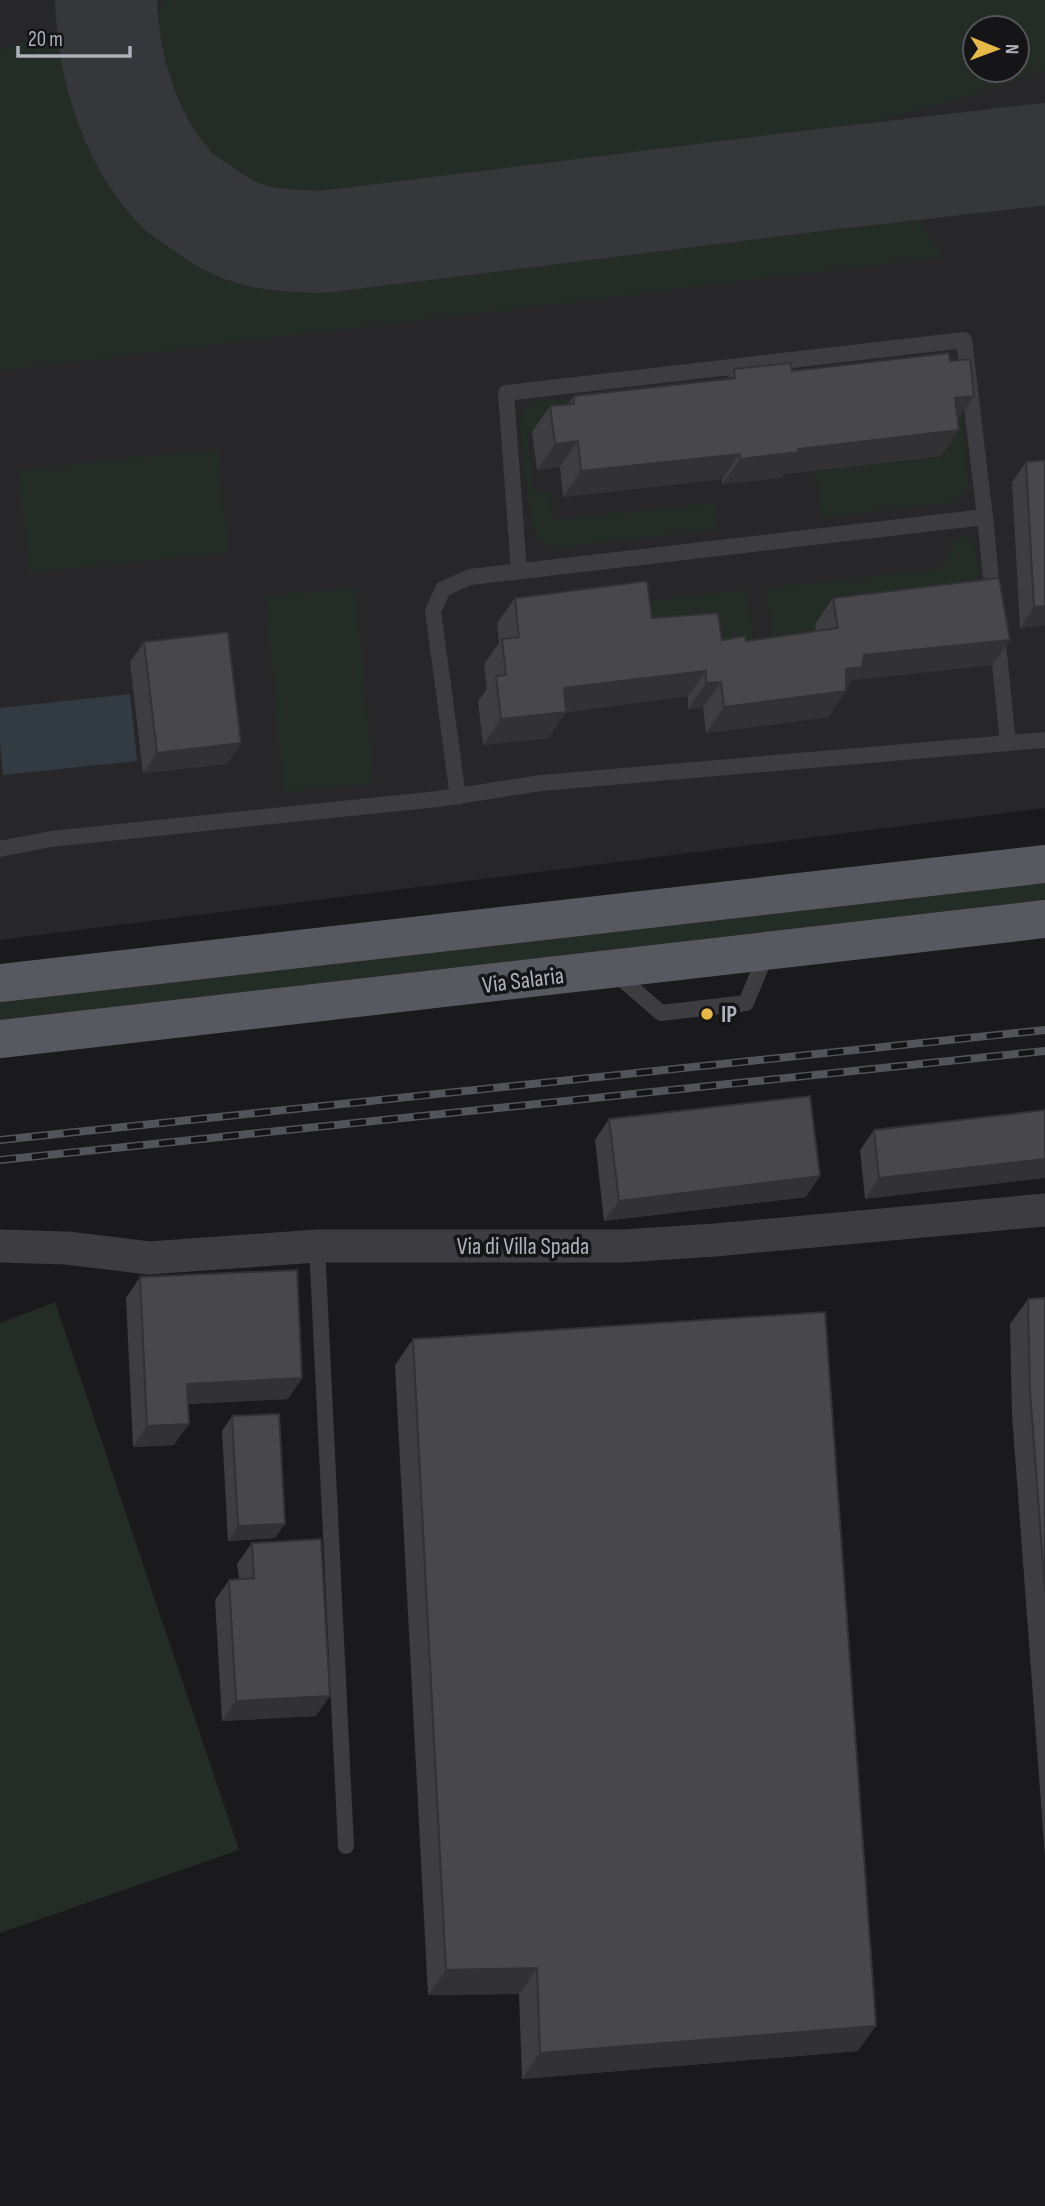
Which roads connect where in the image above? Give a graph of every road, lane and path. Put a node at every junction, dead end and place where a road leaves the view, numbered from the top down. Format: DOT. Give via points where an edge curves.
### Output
graph roads {
  1 [pos="985,517"];
  2 [pos="519,571"];
  3 [pos="1045,740"];
  4 [pos="1008,743"];
  5 [pos="458,797"];
  6 [pos="0,849"];
  7 [pos="1045,864"];
  8 [pos="1045,919"];
  9 [pos="0,983"];
  10 [pos="0,1039"];
  11 [pos="1045,1210"];
  12 [pos="0,1246"];
  13 [pos="317,1246"];
  14 [pos="346,1846"];
  1 -- 2 [label="lane"];
  1 -- 2 [label="lane" via="964,340 506,393"];
  1 -- 4 [label="lane"];
  2 -- 5 [label="lane" via="470,577 443,589 433,611"];
  3 -- 4 [label="lane"];
  4 -- 5 [label="lane" via="541,783"];
  5 -- 6 [label="lane" via="51,839"];
  7 -- 9 [label="main road"];
  8 -- 10 [label="main road, Via Salaria"];
  11 -- 13 [label="street, Via di Villa Spada" via="625,1246"];
  12 -- 13 [label="street, Via di Villa Spada" via="149,1258"];
  13 -- 14 [label="lane"];
}
